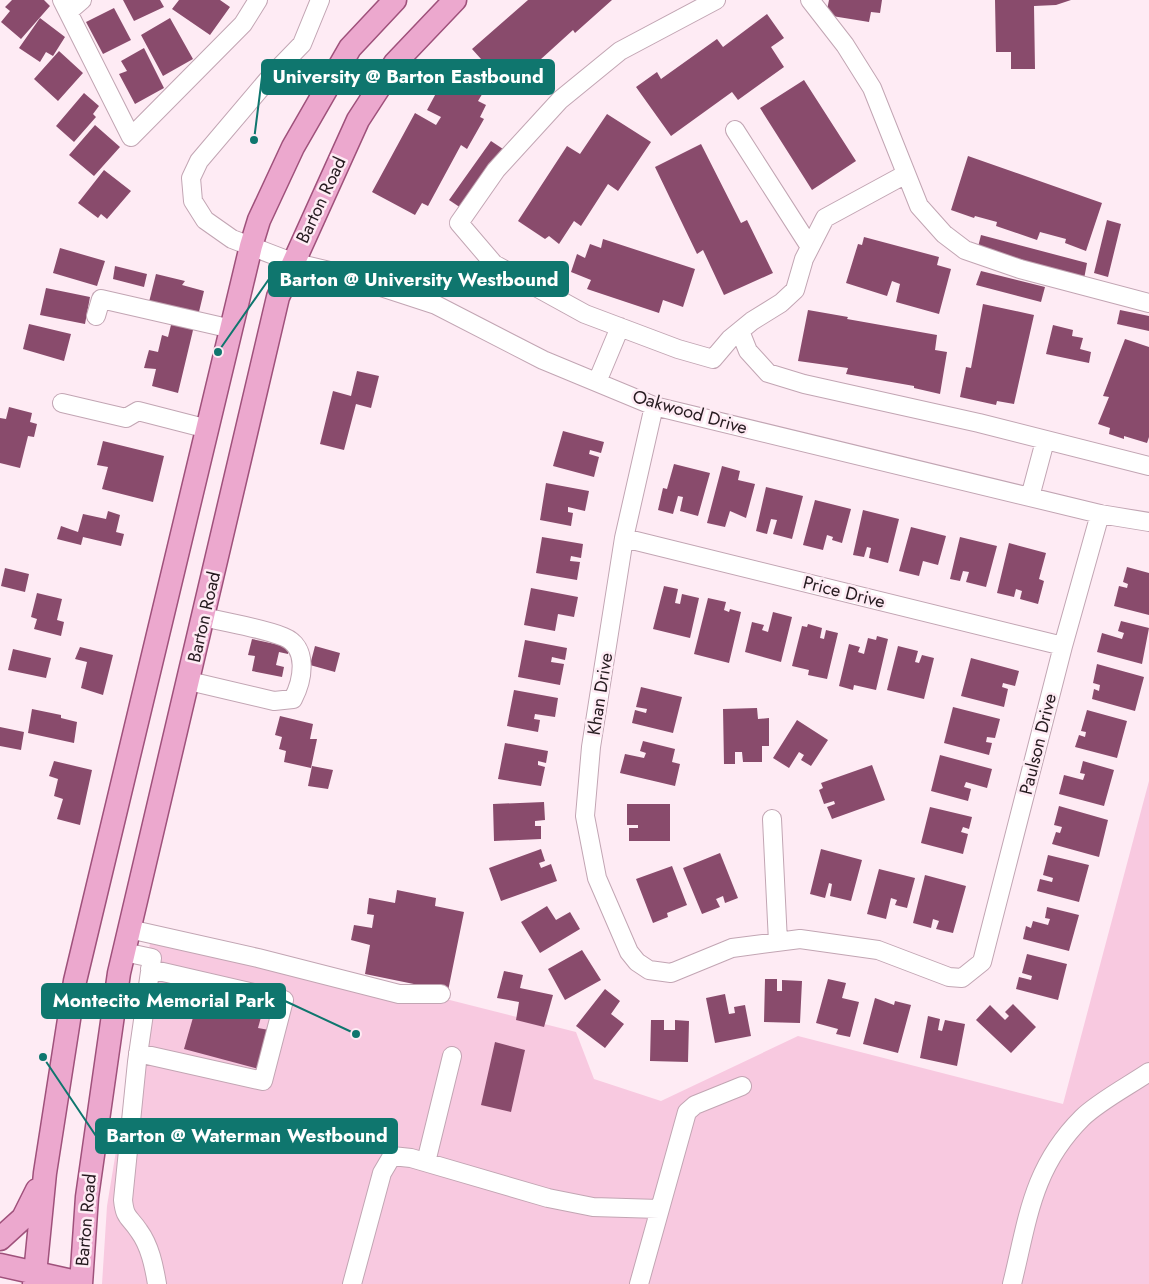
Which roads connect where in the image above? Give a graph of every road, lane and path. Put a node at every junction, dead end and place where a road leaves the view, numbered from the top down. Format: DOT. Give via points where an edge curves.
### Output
graph roads {
  1 [pos="82,0"];
  2 [pos="258,0"];
  3 [pos="320,0"];
  4 [pos="395,0"];
  5 [pos="455,0"];
  6 [pos="716,0"];
  7 [pos="810,0"];
  8 [pos="65,6"];
  9 [pos="735,130"];
  10 [pos="906,174"];
  11 [pos="251,246"];
  12 [pos="810,247"];
  13 [pos="292,262"];
  14 [pos="1149,303"];
  15 [pos="96,316"];
  16 [pos="620,328"];
  17 [pos="232,329"];
  18 [pos="740,331"];
  19 [pos="597,382"];
  20 [pos="62,403"];
  21 [pos="654,406"];
  22 [pos="208,429"];
  23 [pos="1045,440"];
  24 [pos="1149,466"];
  25 [pos="1030,497"];
  26 [pos="1100,514"];
  27 [pos="1149,522"];
  28 [pos="624,538"];
  29 [pos="204,617"];
  30 [pos="1063,646"];
  31 [pos="189,681"];
  32 [pos="772,819"];
  33 [pos="130,929"];
  34 [pos="778,942"];
  35 [pos="124,952"];
  36 [pos="150,969"];
  37 [pos="441,994"];
  38 [pos="138,1053"];
  39 [pos="452,1056"];
  40 [pos="1149,1072"];
  41 [pos="742,1086"];
  42 [pos="426,1162"];
  43 [pos="45,1173"];
  44 [pos="658,1209"];
  45 [pos="0,1239"];
  46 [pos="0,1265"];
  47 [pos="34,1278"];
  48 [pos="83,1284"];
  49 [pos="157,1284"];
  50 [pos="352,1284"];
  51 [pos="638,1284"];
  52 [pos="1012,1284"];
  1 -- 8 [label="street"];
  2 -- 8 [label="street" via="243,24 132,137"];
  3 -- 11 [label="street, Oakwood Drive" via="302,44 199,161 191,178 193,201 204,220 232,239"];
  4 -- 11 [label="main road" via="350,48 293,146 259,220"];
  5 -- 13 [label="main road, Barton Road" via="395,64 358,120"];
  6 -- 16 [label="street" via="620,51 560,100 496,170 460,224 494,264 585,314"];
  7 -- 10 [label="street" via="845,45 872,88"];
  9 -- 12 [label="street"];
  10 -- 12 [label="street" via="824,218"];
  10 -- 14 [label="street" via="919,206 944,234 965,250 1020,269"];
  11 -- 13 [label="street, Oakwood Drive"];
  11 -- 17 [label="main road"];
  12 -- 18 [label="street" via="795,290"];
  13 -- 19 [label="street, Oakwood Drive" via="338,273 436,305 543,360"];
  13 -- 29 [label="main road, Barton Road" via="278,297"];
  15 -- 17 [label="street" via="101,299"];
  16 -- 18 [label="street" via="713,359"];
  16 -- 19 [label="street"];
  17 -- 22 [label="main road"];
  18 -- 23 [label="street" via="748,351 768,373"];
  19 -- 21 [label="street, Oakwood Drive"];
  20 -- 22 [label="street" via="126,418 138,411"];
  21 -- 25 [label="street, Oakwood Drive"];
  21 -- 28 [label="street, Khan Drive"];
  22 -- 43 [label="main road" via="75,981"];
  23 -- 24 [label="street"];
  23 -- 25 [label="street"];
  25 -- 26 [label="street, Oakwood Drive"];
  26 -- 27 [label="street, Oakwood Drive"];
  26 -- 30 [label="street, Paulson Drive"];
  28 -- 30 [label="street, Price Drive"];
  28 -- 34 [label="street, Khan Drive" via="591,746 585,816 597,878 629,952 649,970 671,973 732,948"];
  29 -- 31 [label="main road, Barton Road"];
  29 -- 31 [label="street" via="286,637 298,648 302,675 293,699 286,701"];
  30 -- 34 [label="street, Paulson Drive" via="982,962 962,978 949,977 878,950 800,940"];
  31 -- 33 [label="main road, Barton Road"];
  32 -- 34 [label="street"];
  33 -- 35 [label="main road, Barton Road"];
  33 -- 37 [label="street" via="399,994"];
  35 -- 36 [label="street" via="152,958"];
  35 -- 48 [label="main road, Barton Road" via="91,1170"];
  36 -- 38 [label="street"];
  36 -- 38 [label="street" via="284,1000 263,1081"];
  38 -- 49 [label="street" via="123,1200 125,1215 139,1231 148,1250"];
  39 -- 42 [label="street"];
  40 -- 52 [label="street" via="1083,1116 1050,1157 1037,1182"];
  41 -- 44 [label="street" via="695,1105 687,1112"];
  42 -- 44 [label="street" via="548,1198 593,1207"];
  42 -- 50 [label="street" via="392,1156 385,1167"];
  43 -- 45 [label="main road" via="23,1218"];
  43 -- 47 [label="main road"];
  44 -- 51 [label="street"];
  46 -- 47 [label="main road"];
  47 -- 48 [label="main road"];
}
